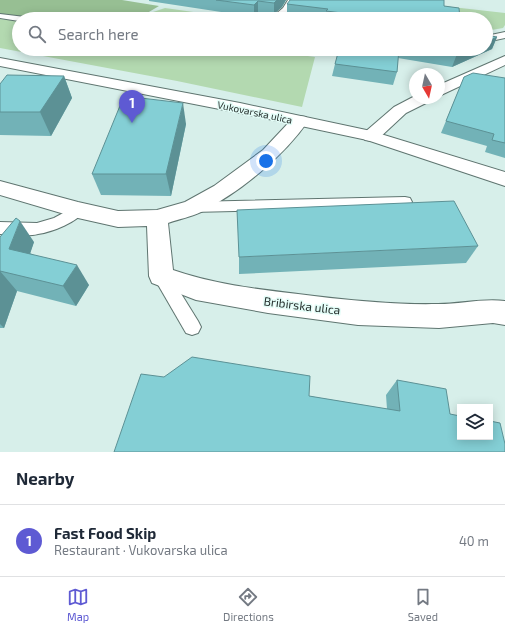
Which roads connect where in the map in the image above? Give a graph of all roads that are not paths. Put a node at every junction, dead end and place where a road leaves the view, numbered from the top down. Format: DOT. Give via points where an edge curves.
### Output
graph roads {
  1 [pos="292,0"];
  2 [pos="283,12"];
  3 [pos="0,16"];
  4 [pos="12,17"];
  5 [pos="505,35"];
  6 [pos="493,37"];
  7 [pos="505,60"];
  8 [pos="0,62"];
  9 [pos="474,75"];
  10 [pos="497,81"];
  11 [pos="445,88"];
  12 [pos="412,104"];
  13 [pos="300,121"];
  14 [pos="371,136"];
  15 [pos="505,178"];
  16 [pos="0,188"];
  17 [pos="405,202"];
  18 [pos="192,207"];
  19 [pos="78,210"];
  20 [pos="157,218"];
  21 [pos="0,228"];
  22 [pos="161,276"];
  23 [pos="505,313"];
  24 [pos="192,327"];
  1 -- 2 [label="lane"];
  3 -- 4 [label="lane"];
  5 -- 6 [label="lane"];
  7 -- 9 [label="street"];
  8 -- 13 [label="street, Vukovarska ulica"];
  9 -- 10 [label="street"];
  9 -- 11 [label="street"];
  12 -- 14 [label="street" via="400,110"];
  13 -- 14 [label="street, Vukovarska ulica"];
  13 -- 18 [label="street" via="270,154 221,191"];
  14 -- 15 [label="street, Vukovarska ulica"];
  16 -- 19 [label="street"];
  17 -- 18 [label="lane"];
  18 -- 20 [label="street"];
  19 -- 20 [label="street" via="118,219"];
  19 -- 21 [label="lane" via="59,222 37,229"];
  20 -- 22 [label="street"];
  22 -- 23 [label="street, Bribirska ulica" via="196,289 268,302 358,313 439,316"];
  22 -- 24 [label="lane"];
}
